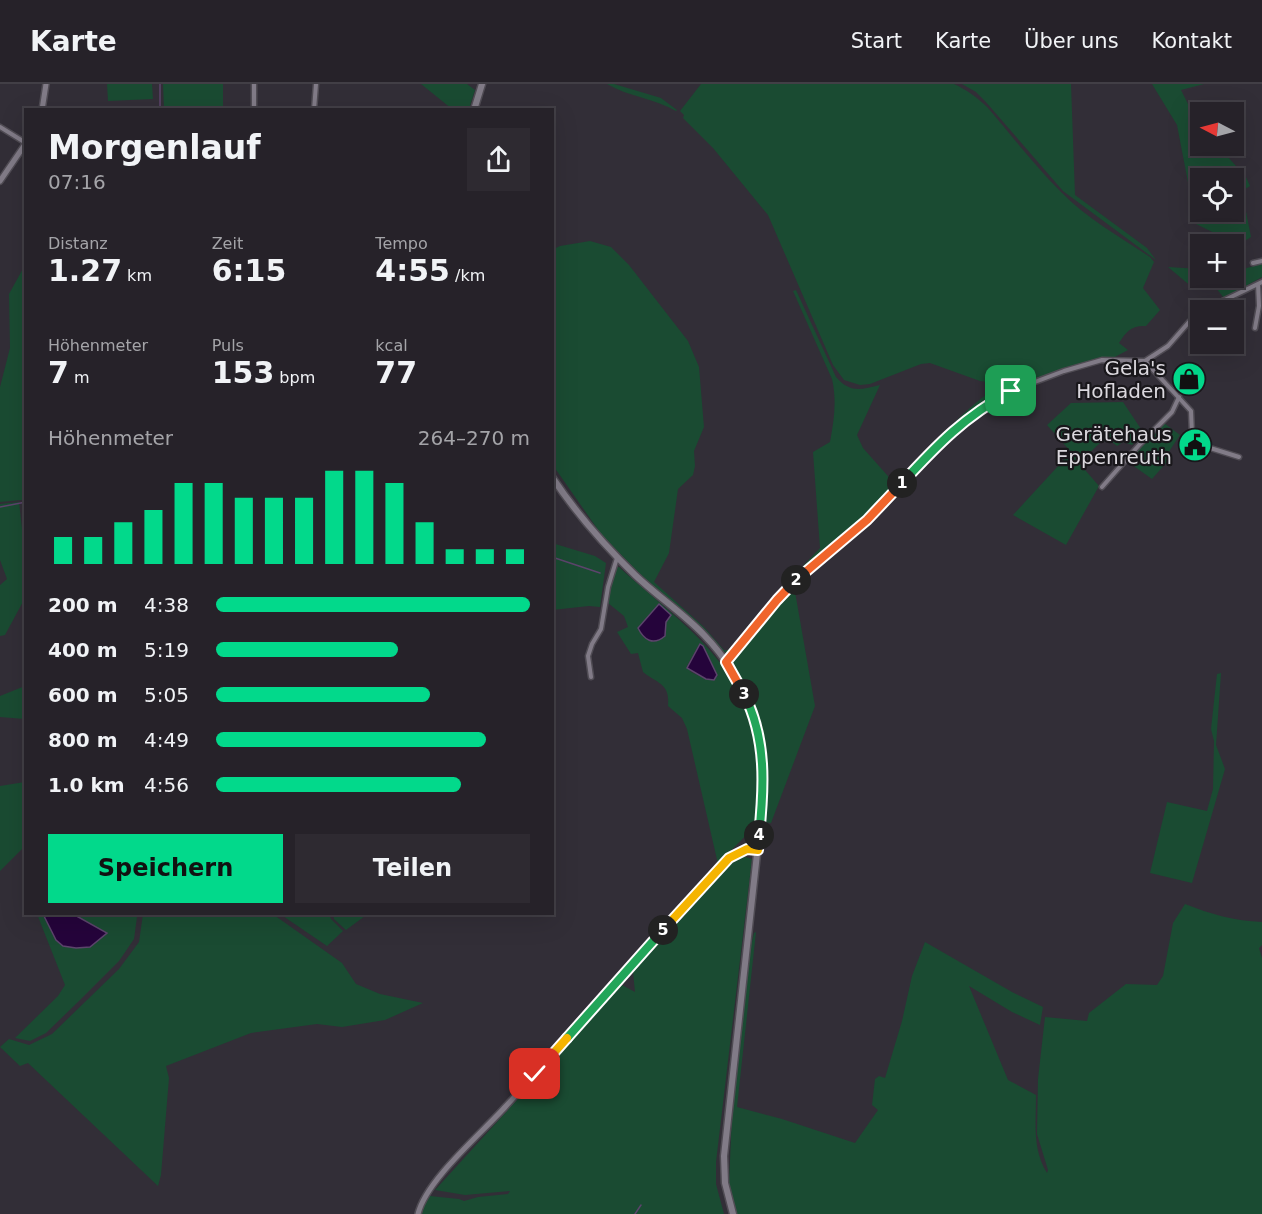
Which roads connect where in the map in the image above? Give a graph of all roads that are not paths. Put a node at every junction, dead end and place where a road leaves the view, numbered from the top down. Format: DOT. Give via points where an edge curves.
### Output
graph roads {
  1 [pos="46,84"];
  2 [pos="254,84"];
  3 [pos="316,84"];
  4 [pos="482,84"];
  5 [pos="42,108"];
  6 [pos="254,108"];
  7 [pos="314,108"];
  8 [pos="475,108"];
  9 [pos="0,127"];
  10 [pos="24,142"];
  11 [pos="24,146"];
  12 [pos="0,181"];
  13 [pos="1262,261"];
  14 [pos="1253,263"];
  15 [pos="1260,283"];
  16 [pos="1226,300"];
  17 [pos="1190,321"];
  18 [pos="1255,328"];
  19 [pos="1145,361"];
  20 [pos="1179,397"];
  21 [pos="1239,457"];
  22 [pos="554,480"];
  23 [pos="1102,487"];
  24 [pos="618,557"];
  25 [pos="726,662"];
  26 [pos="591,677"];
  27 [pos="758,850"];
  28 [pos="418,1214"];
  29 [pos="732,1214"];
  1 -- 5 [label="street"];
  2 -- 6 [label="street"];
  3 -- 7 [label="street"];
  4 -- 8 [label="main road"];
  9 -- 10 [label="street"];
  11 -- 12 [label="street"];
  13 -- 14 [label="street"];
  15 -- 16 [label="street"];
  15 -- 18 [label="street"];
  17 -- 19 [label="street" via="1168,346"];
  19 -- 20 [label="street"];
  19 -- 25 [label="street" via="1102,360 1064,371 1011,391 971,415 937,445 867,520 792,585"];
  20 -- 21 [label="street" via="1191,411 1192,434 1207,447"];
  20 -- 23 [label="street" via="1172,412"];
  22 -- 24 [label="main road" via="574,510"];
  24 -- 25 [label="main road" via="704,634"];
  24 -- 26 [label="street" via="601,629 588,656"];
  25 -- 27 [label="main road" via="751,710 762,757"];
  27 -- 28 [label="street" via="737,852 715,871 436,1180"];
  27 -- 29 [label="main road" via="724,1156"];
}
